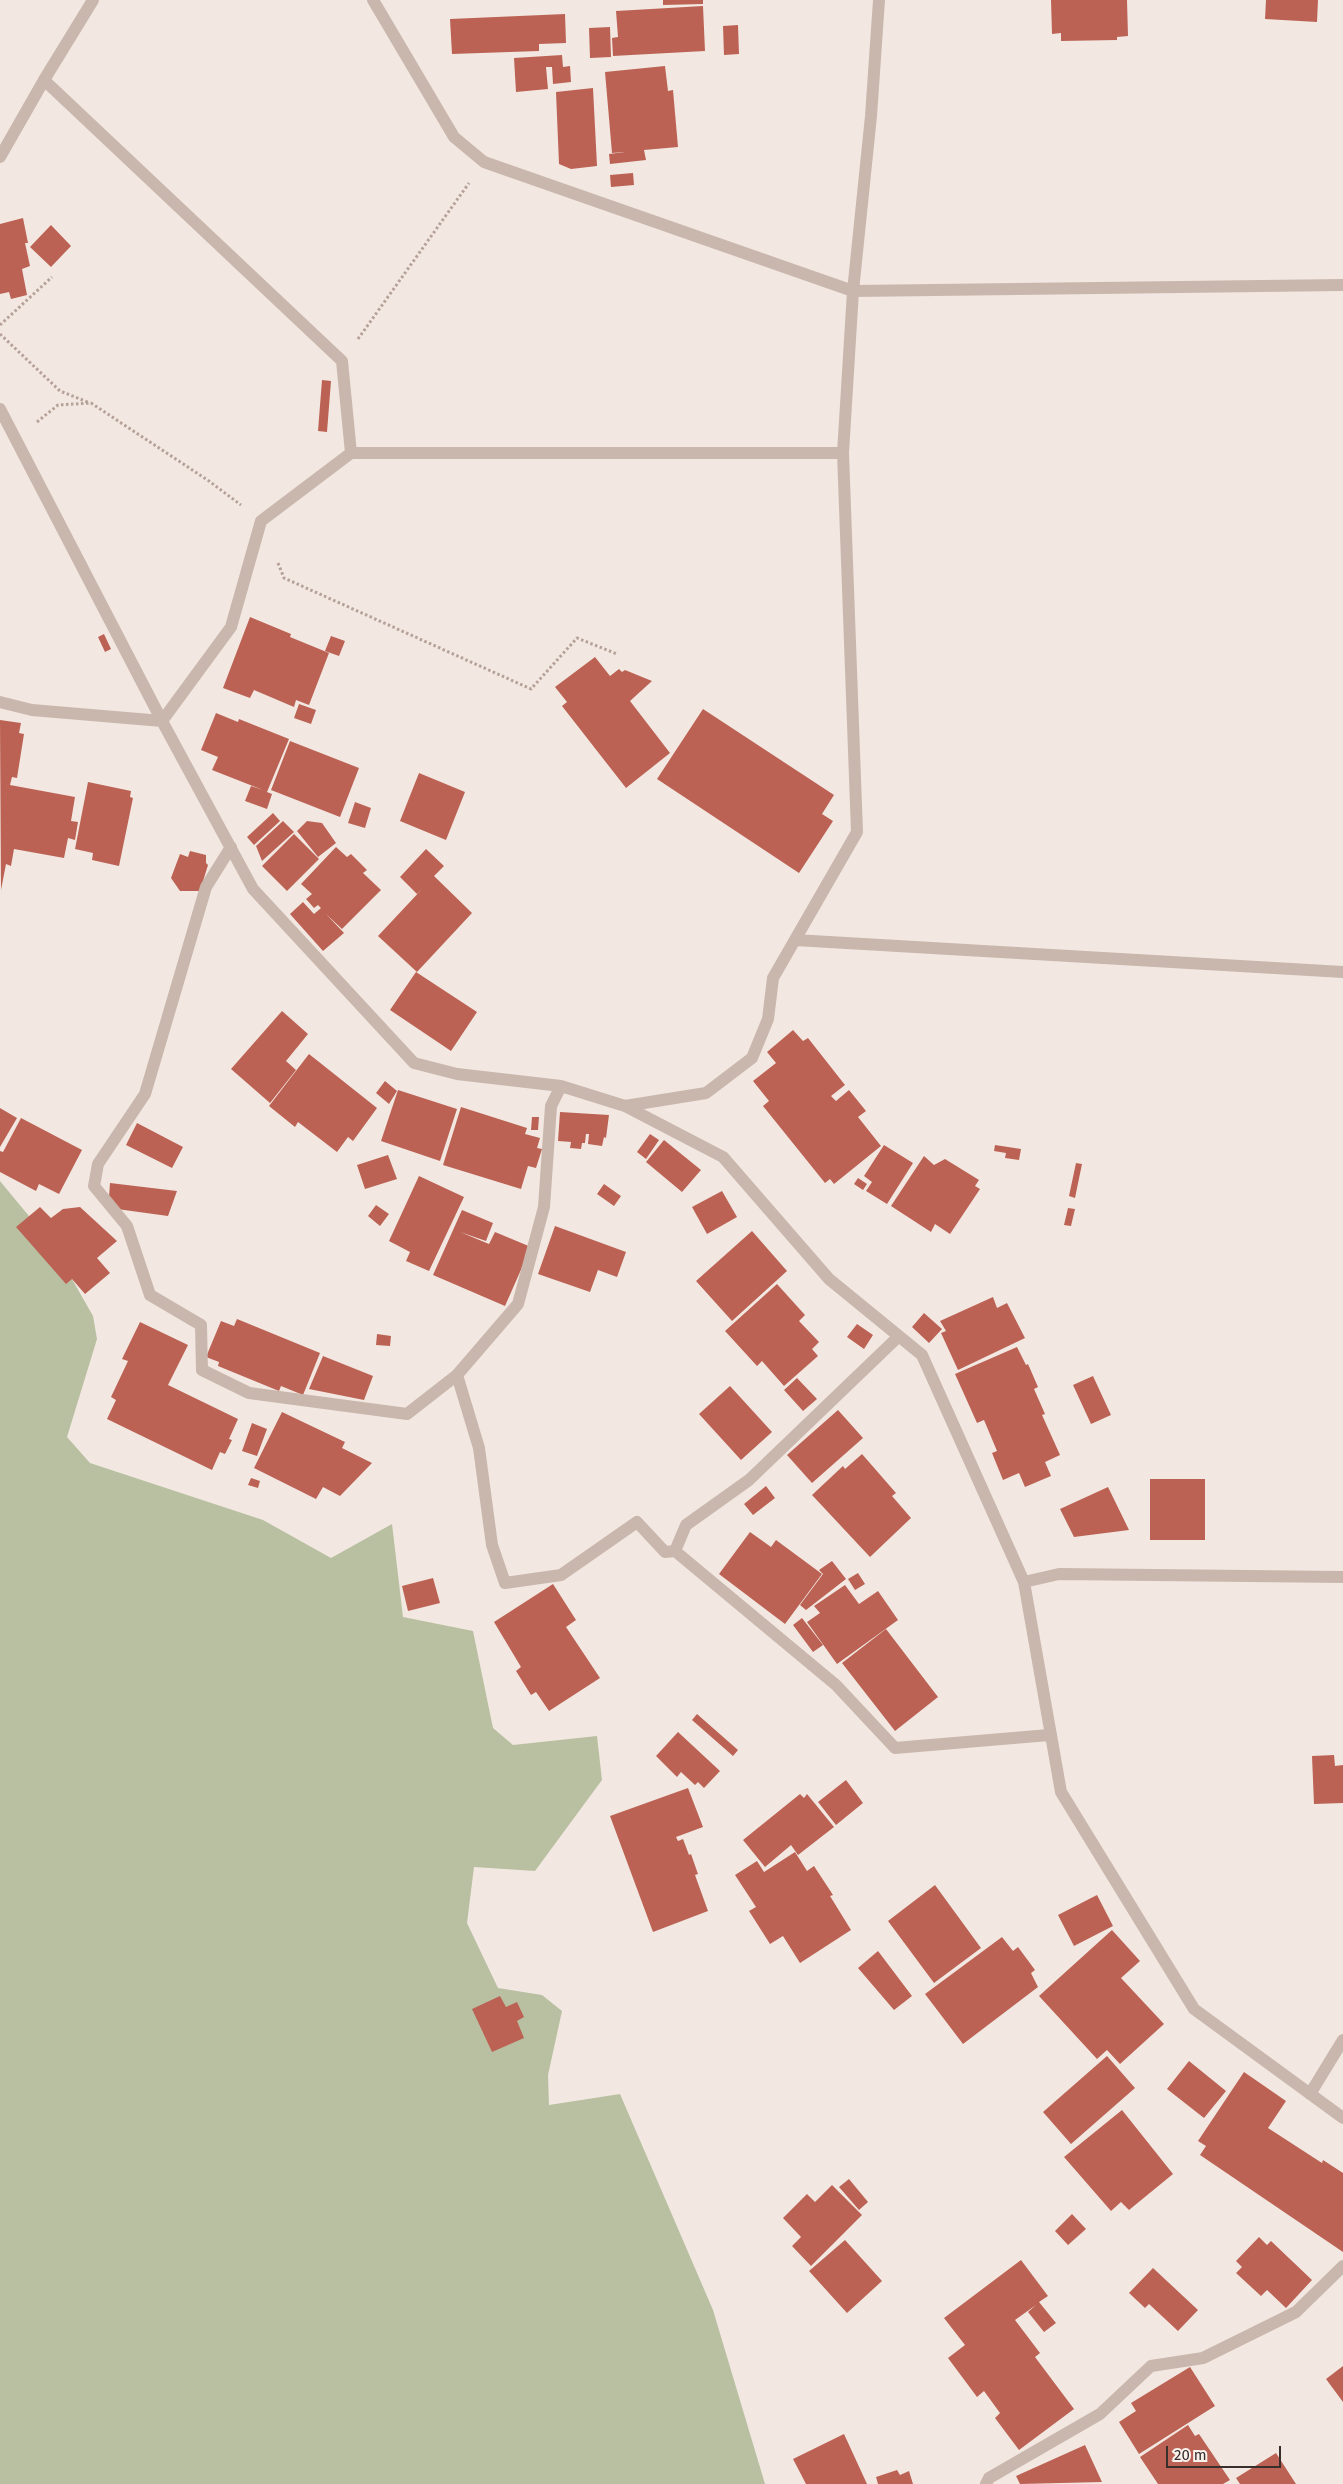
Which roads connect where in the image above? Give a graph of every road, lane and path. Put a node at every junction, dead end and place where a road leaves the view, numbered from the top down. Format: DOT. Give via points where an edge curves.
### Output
graph roads {
  1 [pos="93,0"];
  2 [pos="373,0"];
  3 [pos="880,0"];
  4 [pos="44,80"];
  5 [pos="0,157"];
  6 [pos="484,162"];
  7 [pos="52,277"];
  8 [pos="1343,285"];
  9 [pos="854,291"];
  10 [pos="0,325"];
  11 [pos="0,334"];
  12 [pos="342,361"];
  13 [pos="91,403"];
  14 [pos="0,409"];
  15 [pos="16,439"];
  16 [pos="351,452"];
  17 [pos="843,453"];
  18 [pos="261,521"];
  19 [pos="278,562"];
  20 [pos="617,654"];
  21 [pos="0,702"];
  22 [pos="162,721"];
  23 [pos="231,847"];
  24 [pos="795,940"];
  25 [pos="1343,972"];
  26 [pos="561,1086"];
  27 [pos="625,1106"];
  28 [pos="899,1336"];
  29 [pos="457,1375"];
  30 [pos="675,1551"];
  31 [pos="1343,1577"];
  32 [pos="1024,1582"];
  33 [pos="1049,1735"];
  34 [pos="1343,2040"];
  35 [pos="1310,2094"];
  36 [pos="1343,2118"];
  37 [pos="1343,2266"];
  38 [pos="986,2484"];
  1 -- 4 [label="street"];
  2 -- 6 [label="street" via="454,137"];
  3 -- 9 [label="street"];
  4 -- 5 [label="street"];
  4 -- 12 [label="street"];
  6 -- 9 [label="street"];
  6 -- 12 [label="path"];
  7 -- 10 [label="path"];
  8 -- 9 [label="street"];
  9 -- 17 [label="street"];
  11 -- 13 [label="path" via="60,391"];
  12 -- 16 [label="street"];
  13 -- 15 [label="path" via="58,405"];
  13 -- 18 [label="path" via="209,481"];
  14 -- 15 [label="street"];
  15 -- 22 [label="street"];
  16 -- 17 [label="street"];
  16 -- 18 [label="street"];
  17 -- 24 [label="street" via="857,832"];
  18 -- 22 [label="street" via="231,627"];
  19 -- 20 [label="path" via="284,578 531,689 577,638"];
  21 -- 22 [label="street" via="32,710"];
  22 -- 23 [label="street"];
  23 -- 26 [label="street" via="253,889 414,1062 457,1074"];
  23 -- 29 [label="street" via="206,887 145,1094 98,1164 94,1186 128,1226 150,1295 201,1325 202,1370 249,1393 407,1414"];
  24 -- 25 [label="street"];
  24 -- 27 [label="street" via="773,978 768,1019 752,1058 706,1093"];
  26 -- 27 [label="street"];
  26 -- 29 [label="street" via="551,1106 544,1208 518,1304"];
  27 -- 28 [label="street" via="723,1157 828,1279"];
  28 -- 30 [label="street" via="749,1480 686,1525"];
  28 -- 32 [label="street" via="922,1355"];
  29 -- 30 [label="street" via="479,1448 492,1545 504,1582 561,1575 637,1522 665,1552"];
  30 -- 33 [label="street" via="836,1685 895,1748"];
  31 -- 32 [label="street" via="1059,1574"];
  32 -- 33 [label="street"];
  33 -- 35 [label="street" via="1061,1792 1194,2009"];
  34 -- 35 [label="street"];
  35 -- 36 [label="street"];
  37 -- 38 [label="street" via="1296,2312 1203,2358 1151,2366 1100,2414 990,2478"];
}
